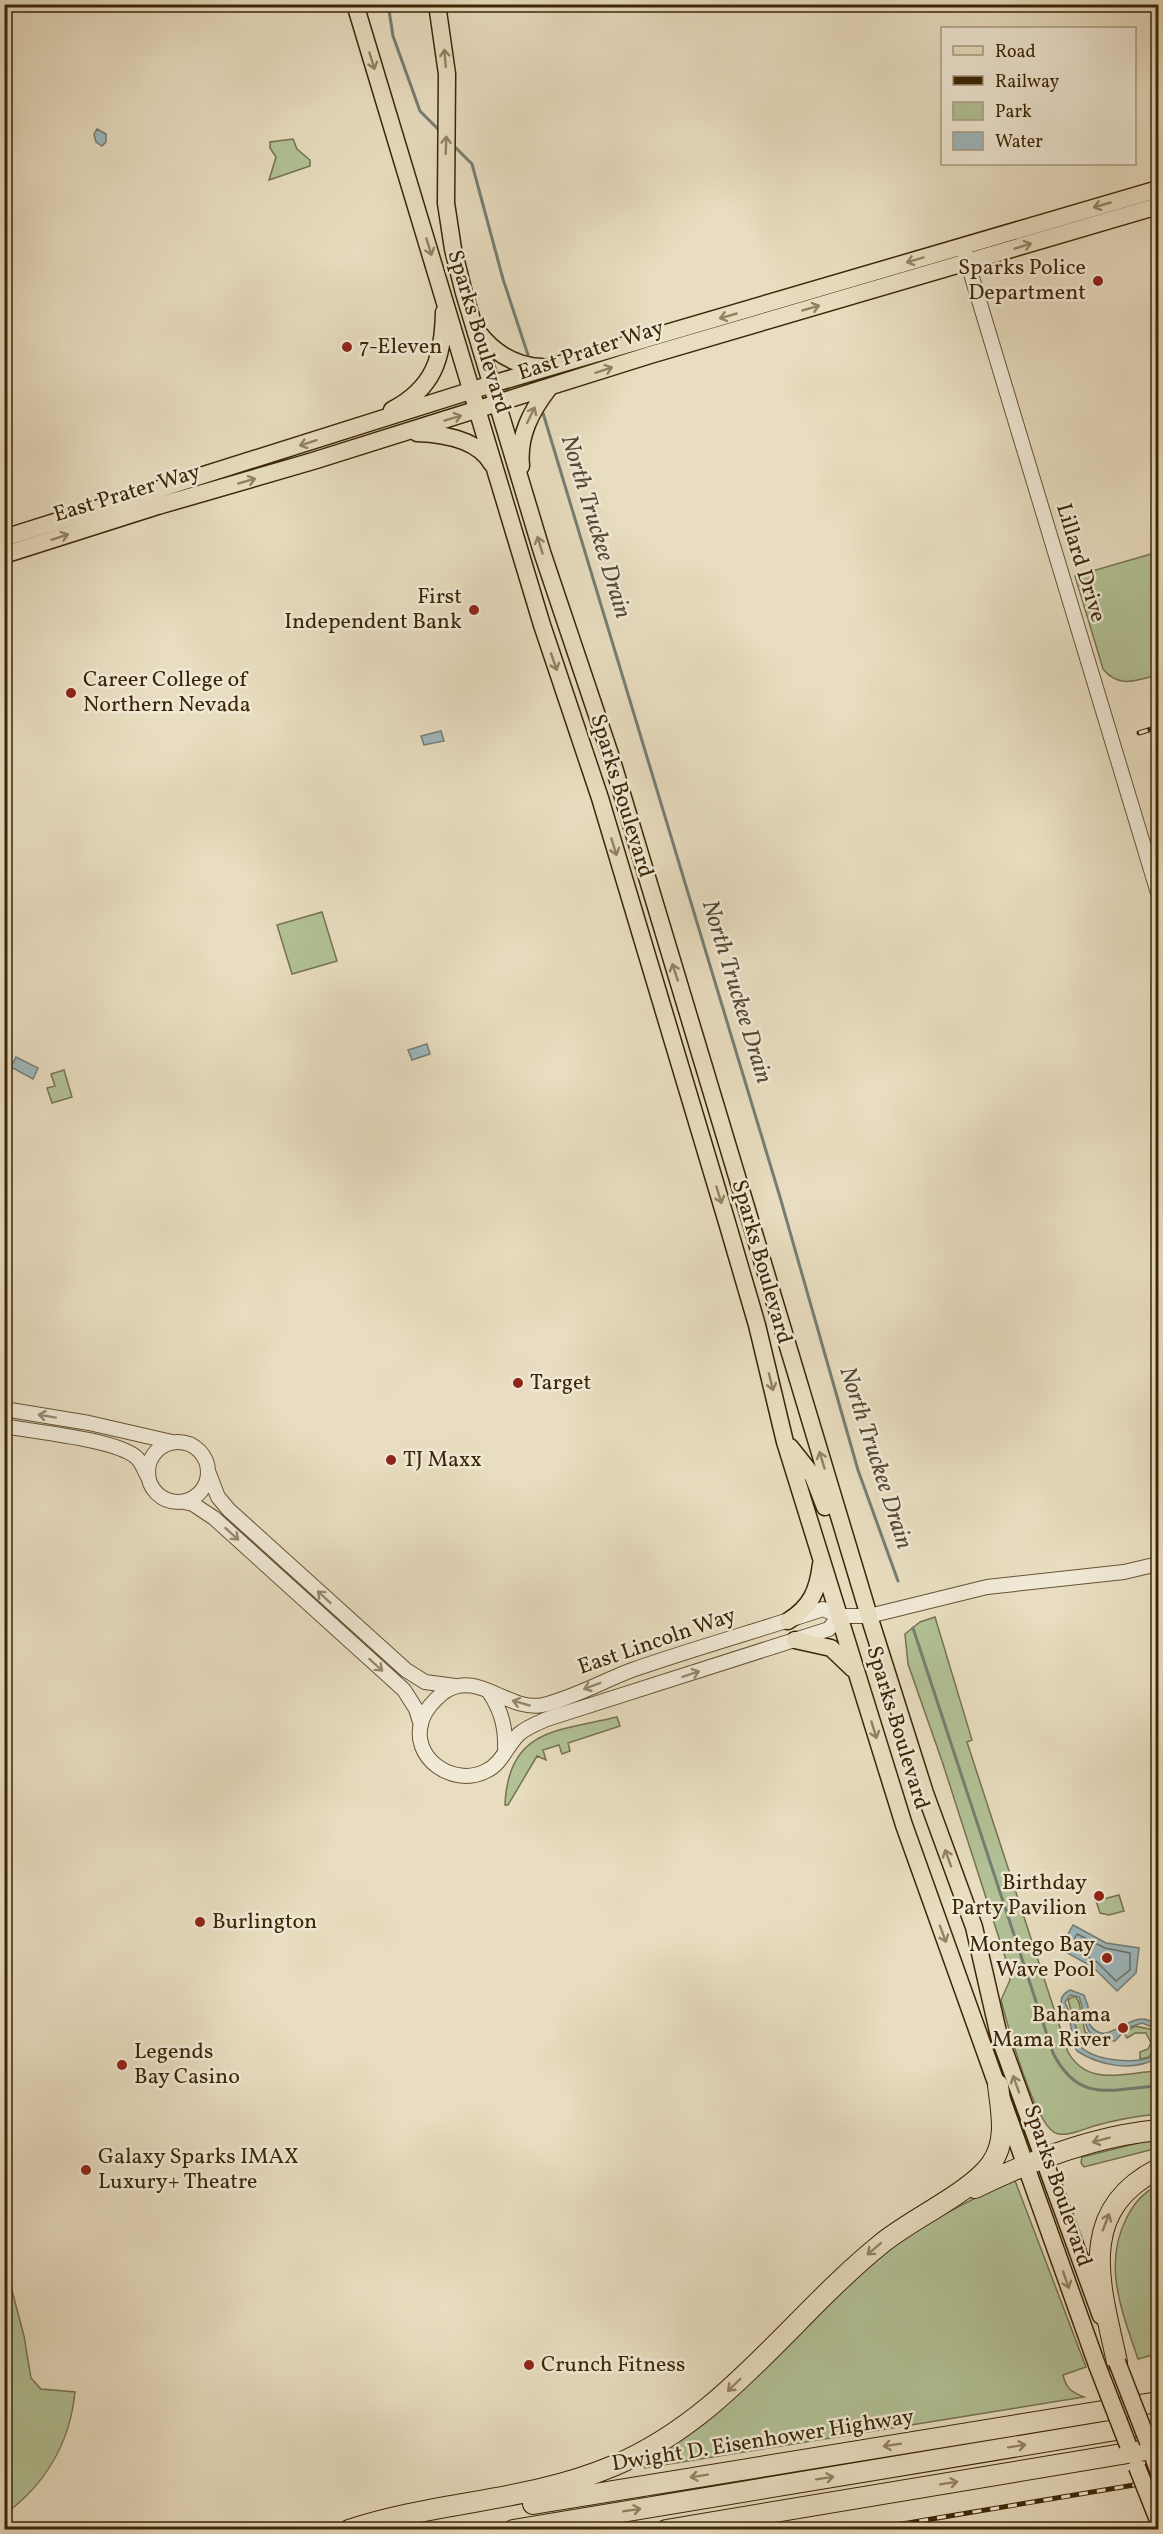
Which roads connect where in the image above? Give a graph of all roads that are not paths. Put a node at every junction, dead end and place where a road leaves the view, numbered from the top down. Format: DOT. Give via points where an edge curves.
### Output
graph roads {
  1 [pos="356,4"];
  2 [pos="437,4"];
  3 [pos="1158,189"];
  4 [pos="1158,206"];
  5 [pos="963,246"];
  6 [pos="967,263"];
  7 [pos="444,296"];
  8 [pos="474,327"];
  9 [pos="552,367"];
  10 [pos="492,384"];
  11 [pos="549,388"];
  12 [pos="472,391"];
  13 [pos="498,404"];
  14 [pos="478,410"];
  15 [pos="364,425"];
  16 [pos="398,435"];
  17 [pos="498,475"];
  18 [pos="523,488"];
  19 [pos="4,538"];
  20 [pos="4,555"];
  21 [pos="525,566"];
  22 [pos="578,664"];
  23 [pos="1158,893"];
  24 [pos="654,977"];
  25 [pos="741,1193"];
  26 [pos="4,1409"];
  27 [pos="4,1426"];
  28 [pos="172,1442"];
  29 [pos="785,1442"];
  30 [pos="208,1471"];
  31 [pos="148,1477"];
  32 [pos="184,1502"];
  33 [pos="821,1560"];
  34 [pos="1158,1564"];
  35 [pos="839,1616"];
  36 [pos="869,1616"];
  37 [pos="788,1621"];
  38 [pos="795,1640"];
  39 [pos="857,1674"];
  40 [pos="456,1686"];
  41 [pos="489,1692"];
  42 [pos="421,1725"];
  43 [pos="504,1754"];
  44 [pos="998,2085"];
  45 [pos="1158,2130"];
  46 [pos="1035,2162"];
  47 [pos="1158,2169"];
  48 [pos="922,2215"];
  49 [pos="1117,2362"];
  50 [pos="1158,2395"];
  51 [pos="1158,2402"];
  52 [pos="1158,2423"];
  53 [pos="949,2435"];
  54 [pos="1132,2455"];
  55 [pos="1154,2455"];
  56 [pos="1158,2520"];
  57 [pos="349,2529"];
  58 [pos="376,2529"];
  59 [pos="513,2529"];
  60 [pos="666,2529"];
  1 -- 7 [label="main road, Sparks Boulevard, one-way"];
  8 -- 2 [label="main road, Sparks Boulevard, one-way" via="453,249 445,178 444,46"];
  3 -- 5 [label="main road, East Prater Way, one-way"];
  6 -- 4 [label="main road, East Prater Way, one-way"];
  5 -- 6 [label="street, Lillard Drive"];
  5 -- 9 [label="main road, East Prater Way, one-way"];
  11 -- 6 [label="main road, East Prater Way, one-way" via="650,354"];
  6 -- 23 [label="street, Lillard Drive"];
  7 -- 12 [label="main road, Sparks Boulevard"];
  7 -- 15 [label="main road" via="443,339 434,372 413,396"];
  8 -- 9 [label="main road" via="502,356"];
  8 -- 10 [label="main road, Sparks Boulevard"];
  9 -- 10 [label="main road, East Prater Way"];
  10 -- 12 [label="main road, East Prater Way"];
  10 -- 13 [label="main road, Sparks Boulevard"];
  11 -- 13 [label="main road, East Prater Way"];
  18 -- 11 [label="main road, one-way" via="522,438 529,418"];
  12 -- 14 [label="main road, Sparks Boulevard"];
  12 -- 15 [label="main road, East Prater Way"];
  13 -- 14 [label="main road, East Prater Way"];
  13 -- 18 [label="main road, Sparks Boulevard"];
  16 -- 14 [label="main road, East Prater Way, one-way"];
  14 -- 17 [label="main road, Sparks Boulevard"];
  15 -- 19 [label="main road, East Prater Way, one-way"];
  16 -- 17 [label="main road" via="435,434 476,445"];
  20 -- 16 [label="main road, East Prater Way, one-way"];
  17 -- 21 [label="main road, Sparks Boulevard"];
  22 -- 18 [label="main road, Sparks Boulevard, one-way"];
  21 -- 22 [label="main road" via="536,572 559,637"];
  21 -- 24 [label="main road, Sparks Boulevard, one-way"];
  25 -- 22 [label="main road, Sparks Boulevard, one-way" via="610,754"];
  24 -- 25 [label="main road" via="672,1002 717,1154"];
  24 -- 29 [label="main road, Sparks Boulevard, one-way" via="757,1325"];
  36 -- 25 [label="main road, Sparks Boulevard, one-way"];
  28 -- 26 [label="street, one-way"];
  27 -- 31 [label="street" via="127,1451 141,1463"];
  28 -- 30 [label="street" via="199,1450"];
  28 -- 31 [label="street" via="153,1455"];
  29 -- 33 [label="main road, Sparks Boulevard"];
  29 -- 36 [label="main road" via="813,1476 857,1606"];
  30 -- 32 [label="street" via="201,1491"];
  40 -- 30 [label="street, one-way" via="425,1682 406,1670 229,1510 218,1497"];
  31 -- 32 [label="street" via="160,1497"];
  32 -- 42 [label="street, one-way" via="214,1518 404,1690"];
  33 -- 35 [label="main road, Sparks Boulevard"];
  33 -- 37 [label="main road" via="819,1582 809,1604"];
  34 -- 36 [label="street, East Lincoln Way" via="1124,1572 987,1587"];
  35 -- 36 [label="street, East Lincoln Way"];
  35 -- 37 [label="street, East Lincoln Way" via="824,1609"];
  35 -- 38 [label="street, East Lincoln Way" via="828,1629"];
  35 -- 39 [label="main road, Sparks Boulevard"];
  46 -- 36 [label="main road, Sparks Boulevard, one-way" via="999,2036 980,1945"];
  37 -- 41 [label="street, East Lincoln Way, one-way" via="632,1670 545,1704 522,1704"];
  38 -- 39 [label="main road" via="831,1648"];
  43 -- 38 [label="street, East Lincoln Way, one-way" via="519,1734 547,1719"];
  39 -- 44 [label="main road, Sparks Boulevard, one-way" via="904,1825"];
  40 -- 41 [label="street" via="470,1684"];
  40 -- 42 [label="street" via="434,1700"];
  41 -- 43 [label="street" via="502,1716 506,1734"];
  42 -- 43 [label="street" via="423,1749 431,1762 450,1775 474,1776 495,1766"];
  44 -- 46 [label="main road, Sparks Boulevard"];
  44 -- 48 [label="highway" via="1003,2124 996,2155 976,2179"];
  45 -- 46 [label="highway, one-way" via="1107,2138"];
  46 -- 48 [label="highway"];
  46 -- 49 [label="main road, Sparks Boulevard"];
  46 -- 54 [label="main road, Sparks Boulevard, one-way, bridge" via="1097,2365"];
  49 -- 47 [label="highway, one-way" via="1100,2279 1098,2255 1102,2233 1123,2193"];
  48 -- 57 [label="highway, one-way" via="859,2262 714,2403 637,2455 592,2475 534,2492 384,2518"];
  49 -- 55 [label="main road, Sparks Boulevard, bridge"];
  50 -- 53 [label="highway" via="1007,2420"];
  51 -- 53 [label="highway, Dwight D. Eisenhower Highway"];
  59 -- 52 [label="highway, Dwight D. Eisenhower Highway, one-way"];
  53 -- 58 [label="highway, Dwight D. Eisenhower Highway, one-way"];
  54 -- 55 [label="highway"];
  54 -- 56 [label="main road, Sparks Boulevard, bridge"];
  60 -- 54 [label="highway, one-way"];
}
